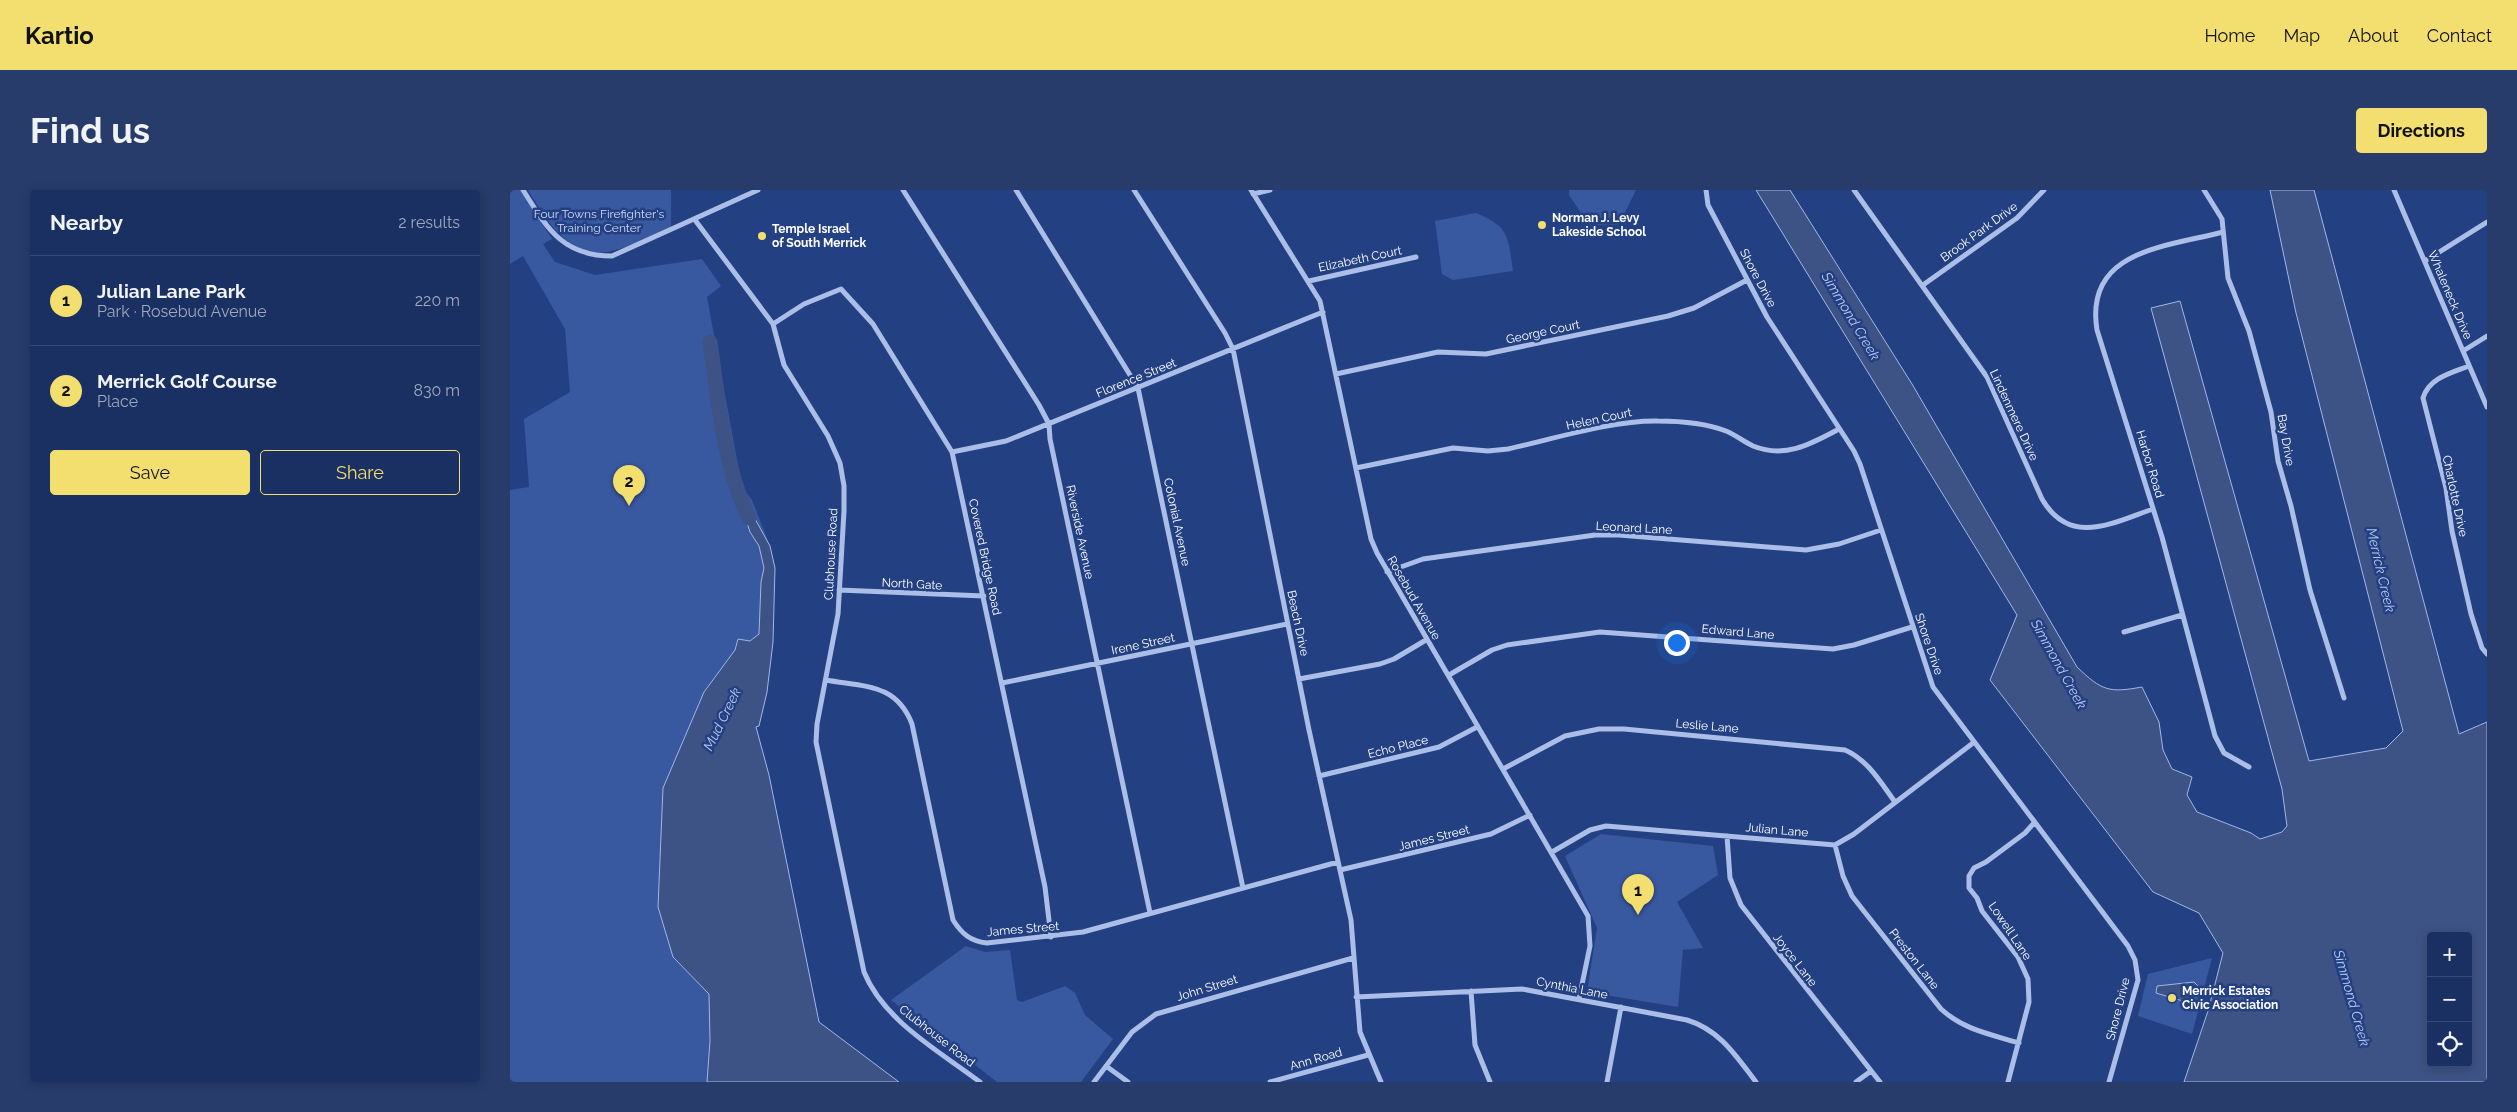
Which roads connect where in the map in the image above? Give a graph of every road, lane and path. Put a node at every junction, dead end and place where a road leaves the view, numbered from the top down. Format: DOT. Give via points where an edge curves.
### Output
graph roads {
  1 [pos="522,190"];
  2 [pos="758,190"];
  3 [pos="903,190"];
  4 [pos="1016,190"];
  5 [pos="1134,190"];
  6 [pos="1270,190"];
  7 [pos="1706,190"];
  8 [pos="1854,190"];
  9 [pos="2044,190"];
  10 [pos="2204,190"];
  11 [pos="2394,190"];
  12 [pos="1252,192"];
  13 [pos="695,220"];
  14 [pos="2487,222"];
  15 [pos="2223,232"];
  16 [pos="1416,258"];
  17 [pos="2424,261"];
  18 [pos="1747,280"];
  19 [pos="1309,281"];
  20 [pos="1922,285"];
  21 [pos="1324,312"];
  22 [pos="773,324"];
  23 [pos="2487,336"];
  24 [pos="1233,349"];
  25 [pos="2463,351"];
  26 [pos="2469,366"];
  27 [pos="1336,374"];
  28 [pos="1138,388"];
  29 [pos="2487,408"];
  30 [pos="1049,424"];
  31 [pos="1839,429"];
  32 [pos="952,452"];
  33 [pos="1356,468"];
  34 [pos="2153,509"];
  35 [pos="1881,530"];
  36 [pos="1387,572"];
  37 [pos="839,590"];
  38 [pos="984,596"];
  39 [pos="2182,615"];
  40 [pos="1288,624"];
  41 [pos="1912,627"];
  42 [pos="2124,632"];
  43 [pos="1426,640"];
  44 [pos="1192,644"];
  45 [pos="2487,654"];
  46 [pos="1097,663"];
  47 [pos="1449,675"];
  48 [pos="1299,679"];
  49 [pos="826,680"];
  50 [pos="1002,683"];
  51 [pos="2344,698"];
  52 [pos="1477,727"];
  53 [pos="1973,743"];
  54 [pos="2249,766"];
  55 [pos="1503,769"];
  56 [pos="1319,776"];
  57 [pos="1895,802"];
  58 [pos="1530,814"];
  59 [pos="2034,823"];
  60 [pos="1727,836"];
  61 [pos="1835,845"];
  62 [pos="1552,852"];
  63 [pos="1338,862"];
  64 [pos="1340,870"];
  65 [pos="1243,888"];
  66 [pos="1150,913"];
  67 [pos="1051,937"];
  68 [pos="1353,958"];
  69 [pos="1471,991"];
  70 [pos="1356,997"];
  71 [pos="1580,999"];
  72 [pos="1620,1007"];
  73 [pos="2019,1043"];
  74 [pos="1368,1054"];
  75 [pos="1106,1066"];
  76 [pos="1870,1071"];
  77 [pos="980,1082"];
  78 [pos="1094,1082"];
  79 [pos="1128,1082"];
  80 [pos="1270,1082"];
  81 [pos="1382,1082"];
  82 [pos="1490,1082"];
  83 [pos="1607,1082"];
  84 [pos="1756,1082"];
  85 [pos="1856,1082"];
  86 [pos="1880,1082"];
  87 [pos="2008,1082"];
  88 [pos="2109,1082"];
  1 -- 13 [label="street" via="559,240 585,254 596,256 612,256"];
  2 -- 13 [label="street"];
  3 -- 30 [label="street, Riverside Avenue"];
  4 -- 28 [label="street, Colonial Avenue"];
  5 -- 24 [label="street, Beach Drive"];
  6 -- 12 [label="street"];
  7 -- 18 [label="street, Shore Drive" via="1708,205"];
  8 -- 20 [label="street, Lindenmere Drive"];
  9 -- 20 [label="street, Brook Park Drive" via="2017,218"];
  10 -- 15 [label="street, Bay Drive" via="2222,219"];
  11 -- 17 [label="street, Whaleneck Drive"];
  12 -- 19 [label="street, Rosebud Avenue"];
  13 -- 22 [label="street, Clubhouse Road"];
  14 -- 17 [label="street"];
  15 -- 34 [label="street, Harbor Road" via="2124,260 2108,274 2096,300 2097,330"];
  15 -- 51 [label="street, Bay Drive" via="2228,278 2249,331 2271,412 2278,461 2310,590"];
  16 -- 19 [label="street, Elizabeth Court"];
  17 -- 25 [label="street, Whaleneck Drive"];
  18 -- 27 [label="street, George Court" via="1694,308 1668,316 1486,354 1438,352"];
  18 -- 31 [label="street, Shore Drive"];
  19 -- 21 [label="street, Rosebud Avenue"];
  20 -- 34 [label="street, Lindenmere Drive" via="1987,377 2042,499 2054,516 2070,526 2089,529"];
  21 -- 24 [label="street, Florence Street"];
  21 -- 27 [label="street, Rosebud Avenue"];
  22 -- 32 [label="street, Covered Bridge Road" via="804,304 841,289 873,324"];
  22 -- 37 [label="street, Clubhouse Road" via="784,365 828,436 840,463 844,486"];
  23 -- 25 [label="street"];
  24 -- 28 [label="street, Florence Street"];
  24 -- 40 [label="street, Beach Drive"];
  25 -- 26 [label="street, Whaleneck Drive"];
  26 -- 29 [label="street, Whaleneck Drive"];
  26 -- 45 [label="street, Charlotte Drive" via="2433,382 2423,398 2446,488 2469,605 2482,648"];
  27 -- 33 [label="street, Rosebud Avenue"];
  28 -- 30 [label="street, Florence Street"];
  28 -- 44 [label="street, Colonial Avenue"];
  30 -- 32 [label="street, Florence Street" via="994,445"];
  30 -- 46 [label="street, Riverside Avenue"];
  31 -- 33 [label="street, Helen Court" via="1805,447 1772,451 1705,424 1635,421 1508,449 1452,448"];
  31 -- 35 [label="street, Shore Drive" via="1860,464"];
  32 -- 38 [label="street, Covered Bridge Road"];
  33 -- 36 [label="street, Rosebud Avenue" via="1371,539"];
  34 -- 39 [label="street, Harbor Road"];
  35 -- 36 [label="street, Leonard Lane" via="1839,544 1806,550 1596,535 1423,559"];
  35 -- 41 [label="street, Shore Drive"];
  36 -- 43 [label="street, Rosebud Avenue"];
  37 -- 38 [label="street, North Gate"];
  37 -- 49 [label="street, Clubhouse Road"];
  38 -- 50 [label="street, Covered Bridge Road"];
  39 -- 42 [label="street"];
  39 -- 54 [label="street, Harbor Road" via="2219,747 2228,756"];
  40 -- 44 [label="street, Irene Street"];
  40 -- 48 [label="street, Beach Drive"];
  41 -- 47 [label="street, Edward Lane" via="1833,649 1600,632 1507,645"];
  41 -- 53 [label="street, Shore Drive" via="1933,687"];
  43 -- 47 [label="street, Rosebud Avenue"];
  43 -- 48 [label="street" via="1380,664"];
  44 -- 46 [label="street, Irene Street"];
  44 -- 65 [label="street, Colonial Avenue"];
  46 -- 50 [label="street, Irene Street"];
  46 -- 66 [label="street, Riverside Avenue"];
  47 -- 52 [label="street, Rosebud Avenue"];
  48 -- 56 [label="street, Beach Drive"];
  49 -- 67 [label="street, James Street" via="884,691 898,698 906,709 912,724 950,911 960,931 970,939 987,943"];
  49 -- 77 [label="street, Clubhouse Road" via="817,724 817,749 864,972 871,989 885,1008"];
  50 -- 67 [label="street, Covered Bridge Road" via="1045,887"];
  52 -- 55 [label="street, Rosebud Avenue"];
  52 -- 56 [label="street, Echo Place" via="1440,747"];
  53 -- 57 [label="street"];
  53 -- 59 [label="street, Shore Drive"];
  55 -- 57 [label="street, Leslie Lane" via="1564,736 1587,730 1624,729 1845,750 1867,765"];
  55 -- 58 [label="street, Rosebud Avenue"];
  56 -- 63 [label="street, Beach Drive"];
  57 -- 61 [label="street"];
  58 -- 62 [label="street, Rosebud Avenue"];
  58 -- 64 [label="street, James Street" via="1491,834"];
  59 -- 73 [label="street, Lowell Lane" via="2025,833 1974,868 1968,882 1982,911 2018,957 2028,979 2030,1002"];
  59 -- 88 [label="street, Shore Drive" via="2128,946 2135,960 2138,980"];
  60 -- 61 [label="street, Julian Lane"];
  60 -- 62 [label="street, Julian Lane" via="1606,826 1590,830"];
  60 -- 76 [label="street, Joyce Lane" via="1730,878 1741,905"];
  61 -- 73 [label="street, Preston Lane" via="1852,896 1941,1009 1965,1027"];
  62 -- 71 [label="street, Rosebud Avenue" via="1584,907 1590,926 1590,946"];
  63 -- 64 [label="street, Beach Drive"];
  63 -- 65 [label="street, James Street"];
  64 -- 68 [label="street, Beach Drive" via="1351,920"];
  65 -- 66 [label="street, James Street"];
  66 -- 67 [label="street, James Street" via="1083,932"];
  68 -- 70 [label="street, Beach Drive"];
  68 -- 75 [label="street, John Street" via="1156,1014 1132,1032"];
  69 -- 70 [label="street, Cynthia Lane"];
  69 -- 71 [label="street, Cynthia Lane" via="1528,990"];
  69 -- 82 [label="street" via="1476,1045"];
  70 -- 74 [label="street, Beach Drive" via="1360,1032"];
  71 -- 72 [label="street, Cynthia Lane"];
  72 -- 83 [label="street"];
  72 -- 84 [label="street, Cynthia Lane" via="1701,1024 1724,1041"];
  73 -- 87 [label="street, Lowell Lane"];
  74 -- 80 [label="street, Ann Road"];
  74 -- 81 [label="street, Beach Drive"];
  75 -- 78 [label="street, John Street"];
  75 -- 79 [label="street"];
  76 -- 85 [label="street"];
  76 -- 86 [label="street, Joyce Lane"];
}
